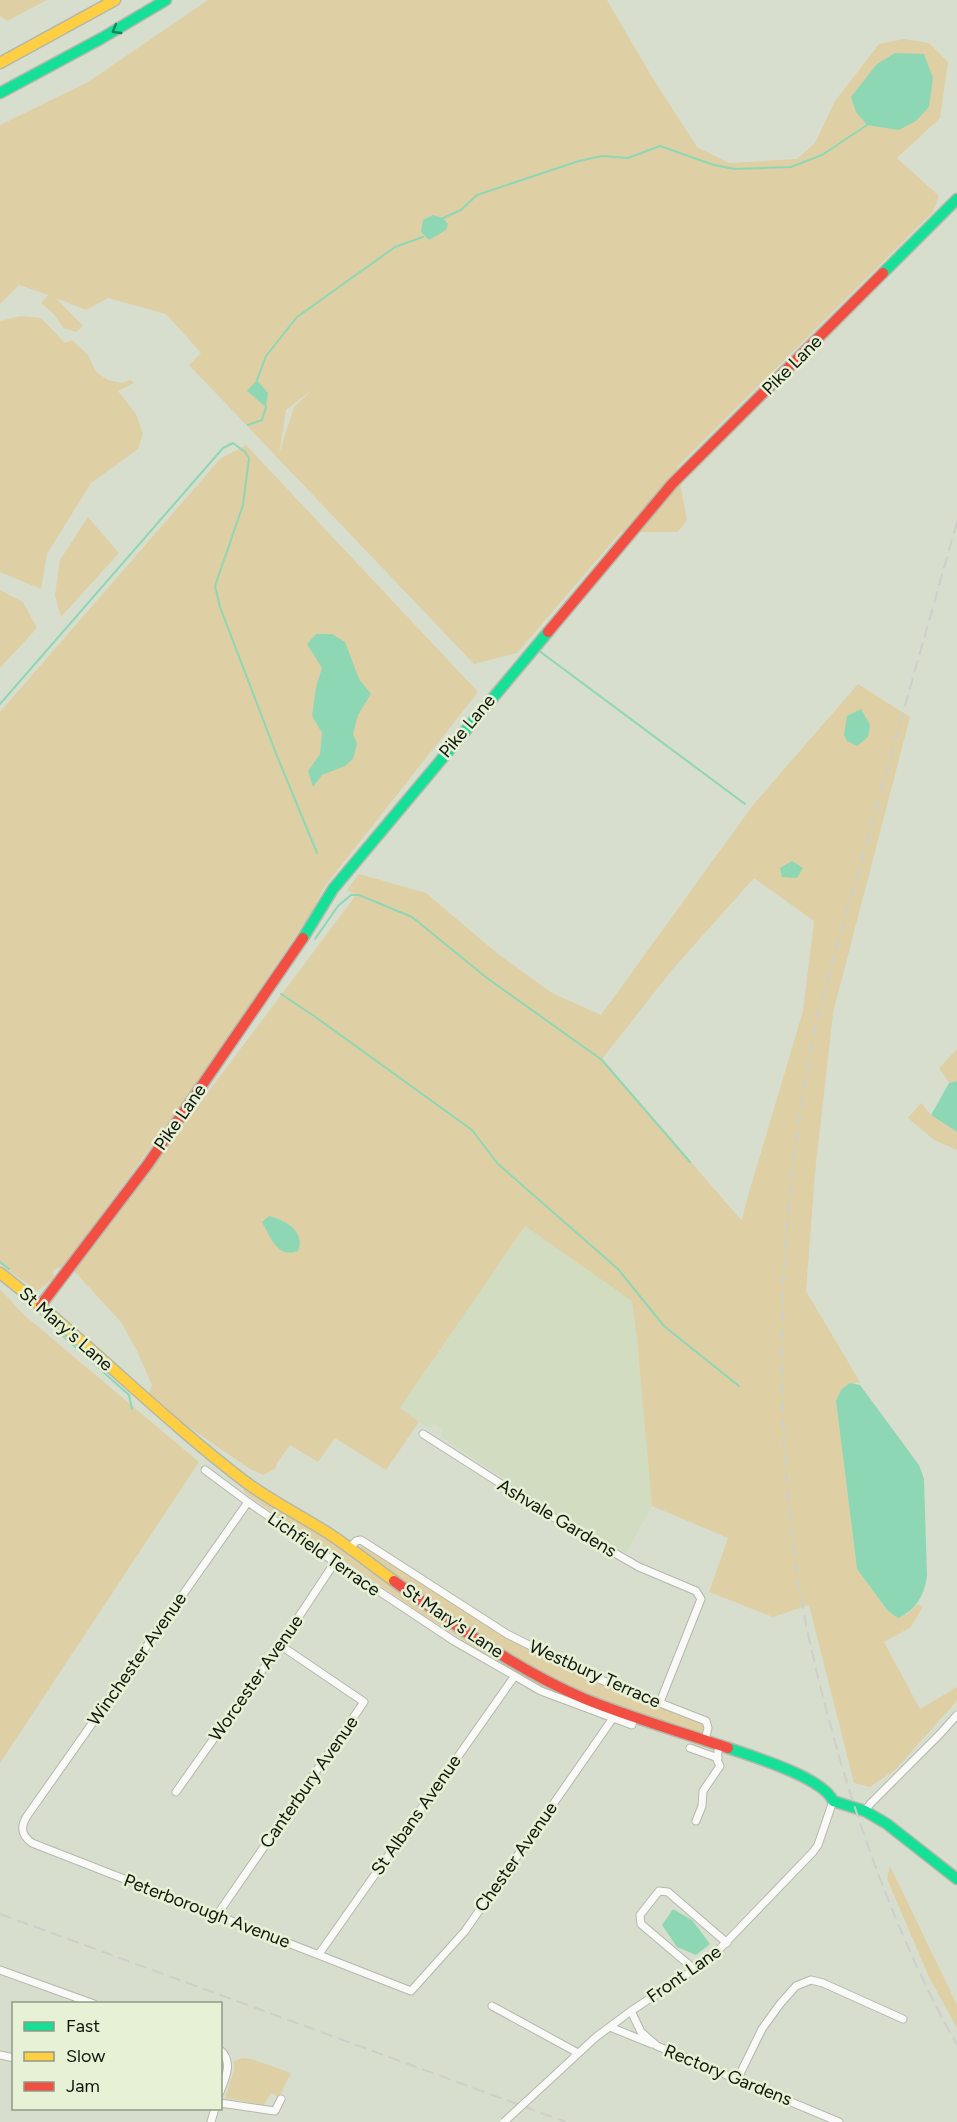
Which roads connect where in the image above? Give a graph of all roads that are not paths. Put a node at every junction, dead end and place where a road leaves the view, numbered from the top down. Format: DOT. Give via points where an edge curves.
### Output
graph roads {
  1 [pos="115,0"];
  2 [pos="166,0"];
  3 [pos="0,63"];
  4 [pos="0,93"];
  5 [pos="957,199"];
  6 [pos="0,1273"];
  7 [pos="41,1305"];
  8 [pos="423,1434"];
  9 [pos="205,1470"];
  10 [pos="243,1480"];
  11 [pos="235,1493"];
  12 [pos="248,1502"];
  13 [pos="350,1548"];
  14 [pos="335,1562"];
  15 [pos="280,1645"];
  16 [pos="514,1677"];
  17 [pos="660,1702"];
  18 [pos="957,1715"];
  19 [pos="634,1717"];
  20 [pos="613,1718"];
  21 [pos="705,1740"];
  22 [pos="719,1744"];
  23 [pos="690,1748"];
  24 [pos="717,1758"];
  25 [pos="176,1792"];
  26 [pos="833,1801"];
  27 [pos="866,1811"];
  28 [pos="27,1816"];
  29 [pos="696,1821"];
  30 [pos="957,1879"];
  31 [pos="216,1915"];
  32 [pos="727,1943"];
  33 [pos="319,1954"];
  34 [pos="694,1969"];
  35 [pos="0,1970"];
  36 [pos="411,1991"];
  37 [pos="89,2002"];
  38 [pos="492,2006"];
  39 [pos="631,2011"];
  40 [pos="903,2019"];
  41 [pos="610,2027"];
  42 [pos="657,2046"];
  43 [pos="222,2052"];
  44 [pos="578,2053"];
  45 [pos="738,2078"];
  46 [pos="222,2086"];
  47 [pos="281,2099"];
  48 [pos="222,2103"];
  49 [pos="504,2122"];
  50 [pos="839,2122"];
  1 -- 3 [label="main road"];
  2 -- 4 [label="main road, one-way"];
  5 -- 7 [label="main road, Pike Lane" via="672,484 433,767 333,889 192,1102"];
  6 -- 7 [label="main road, St Mary's Lane"];
  7 -- 10 [label="main road, St Mary's Lane"];
  8 -- 17 [label="street, Ashvale Gardens" via="564,1524 639,1567 696,1591 701,1599"];
  9 -- 11 [label="street, Lichfield Terrace"];
  10 -- 11 [label="street"];
  10 -- 13 [label="main road, St Mary's Lane"];
  11 -- 12 [label="street, Lichfield Terrace"];
  12 -- 14 [label="street, Lichfield Terrace"];
  12 -- 28 [label="street, Winchester Avenue"];
  13 -- 17 [label="street, Westbury Terrace" via="361,1540 507,1634 591,1676"];
  13 -- 19 [label="main road, St Mary's Lane" via="506,1657 584,1698"];
  14 -- 15 [label="street, Worcester Avenue"];
  14 -- 16 [label="street, Lichfield Terrace"];
  15 -- 25 [label="street, Worcester Avenue"];
  15 -- 31 [label="street, Canterbury Avenue" via="364,1702"];
  16 -- 20 [label="street, Lichfield Terrace"];
  16 -- 33 [label="street, St Albans Avenue"];
  17 -- 21 [label="street, Westbury Terrace" via="706,1722"];
  18 -- 27 [label="street"];
  19 -- 20 [label="street, Lichfield Terrace" via="632,1725"];
  19 -- 21 [label="main road, St Mary's Lane"];
  20 -- 36 [label="street, Chester Avenue" via="465,1931"];
  21 -- 22 [label="main road, St Mary's Lane"];
  22 -- 24 [label="street"];
  22 -- 26 [label="main road, St Mary's Lane" via="791,1771 824,1790"];
  23 -- 24 [label="street"];
  24 -- 29 [label="street" via="720,1766 703,1791"];
  26 -- 27 [label="main road, St Mary's Lane"];
  26 -- 32 [label="street, Front Lane" via="813,1852"];
  27 -- 30 [label="main road, St Mary's Lane"];
  28 -- 31 [label="street, Peterborough Avenue" via="22,1830 32,1843"];
  31 -- 33 [label="street, Peterborough Avenue"];
  32 -- 34 [label="street, Front Lane"];
  32 -- 34 [label="street" via="668,1892 659,1891 640,1915 641,1924"];
  33 -- 36 [label="street, Peterborough Avenue"];
  34 -- 39 [label="street, Front Lane"];
  35 -- 37 [label="street"];
  38 -- 44 [label="street"];
  39 -- 41 [label="street, Front Lane"];
  39 -- 42 [label="street, Rectory Gardens" via="641,2032"];
  40 -- 45 [label="street" via="812,1980 796,1986 780,2004 762,2029"];
  41 -- 42 [label="street"];
  41 -- 44 [label="street, Front Lane"];
  42 -- 45 [label="street, Rectory Gardens"];
  43 -- 46 [label="street" via="229,2063"];
  44 -- 49 [label="street, Front Lane, bridge"];
  45 -- 50 [label="street, Rectory Gardens"];
  47 -- 48 [label="street" via="275,2111"];
}
